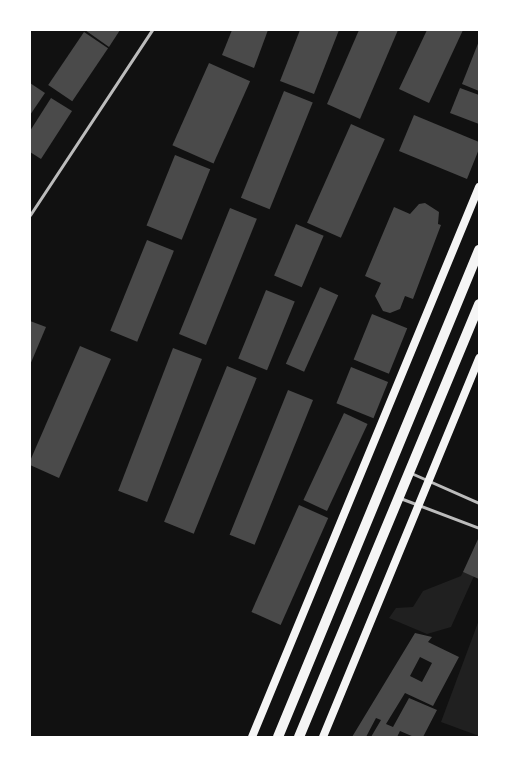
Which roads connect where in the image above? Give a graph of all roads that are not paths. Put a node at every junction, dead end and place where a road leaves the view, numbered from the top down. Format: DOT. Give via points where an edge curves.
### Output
graph roads {
  1 [pos="152,30"];
  2 [pos="479,187"];
  3 [pos="30,215"];
  4 [pos="479,250"];
  5 [pos="479,304"];
  6 [pos="479,358"];
  7 [pos="408,472"];
  8 [pos="428,481"];
  9 [pos="398,498"];
  10 [pos="479,503"];
  11 [pos="418,505"];
  12 [pos="479,528"];
  13 [pos="252,737"];
  14 [pos="278,737"];
  15 [pos="299,737"];
  16 [pos="323,737"];
  1 -- 3 [label="lane"];
  2 -- 13 [label="main road"];
  4 -- 14 [label="main road"];
  5 -- 7 [label="main road"];
  6 -- 8 [label="main road"];
  7 -- 8 [label="lane"];
  7 -- 9 [label="main road"];
  8 -- 10 [label="lane"];
  8 -- 11 [label="main road"];
  9 -- 11 [label="lane"];
  9 -- 15 [label="main road"];
  11 -- 12 [label="lane"];
  11 -- 16 [label="main road"];
}
